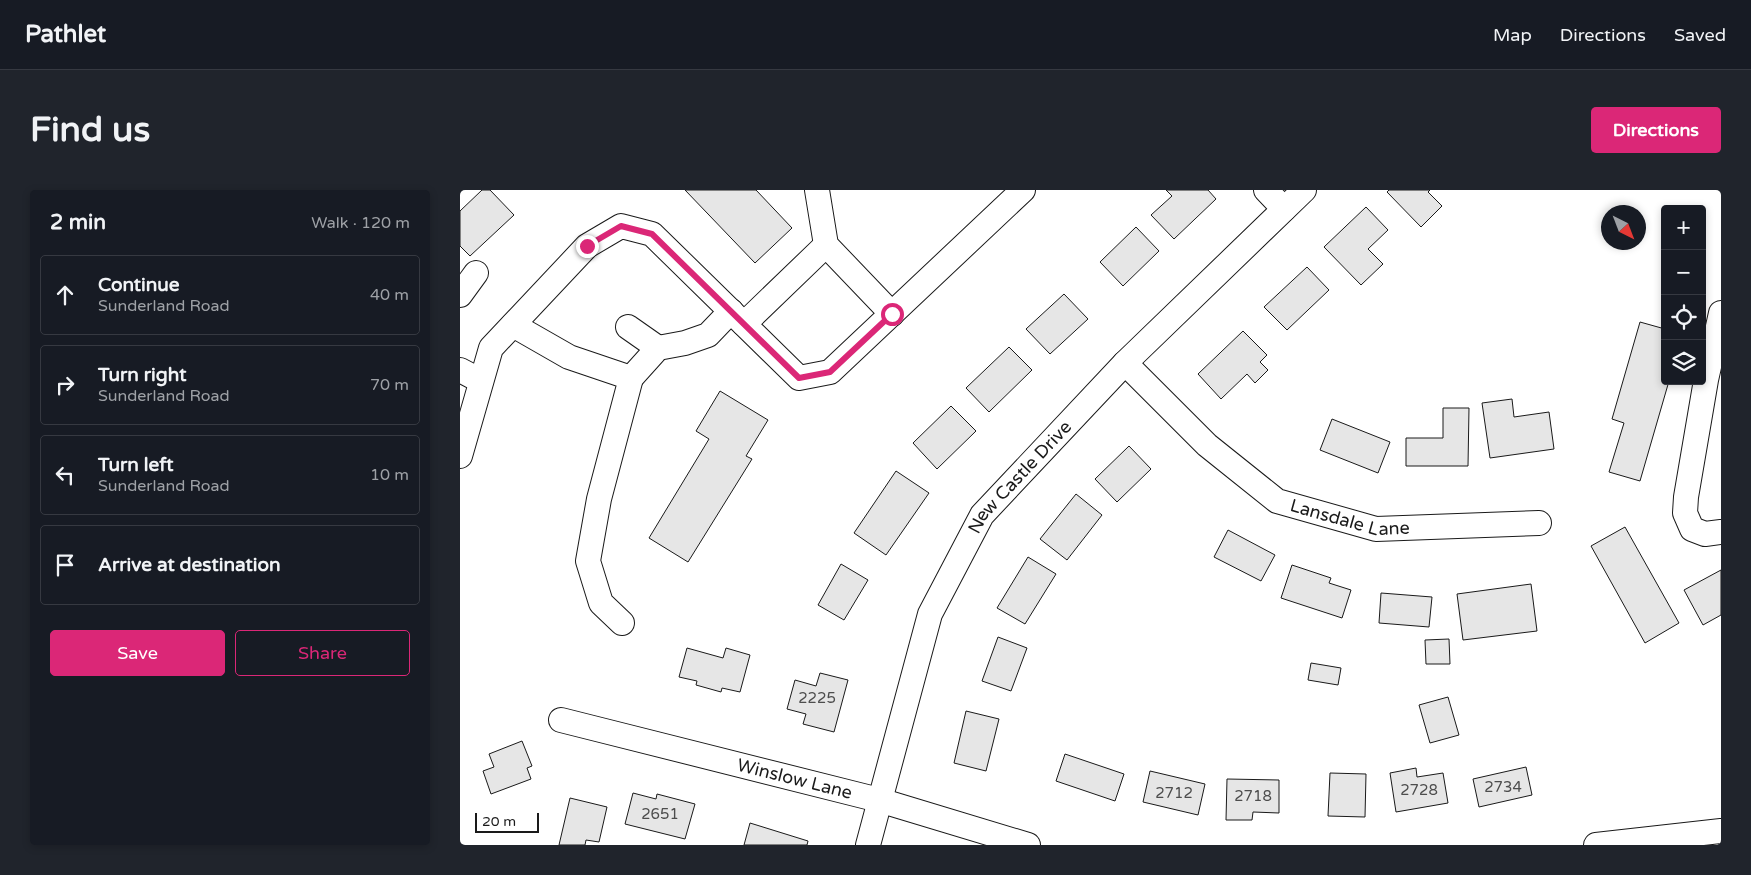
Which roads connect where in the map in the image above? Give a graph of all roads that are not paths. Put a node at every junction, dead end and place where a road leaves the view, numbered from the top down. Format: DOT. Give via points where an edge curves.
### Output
graph roads {
  1 [pos="817,190"];
  2 [pos="1023,190"];
  3 [pos="1266,190"];
  4 [pos="1304,190"];
  5 [pos="1284,209"];
  6 [pos="826,245"];
  7 [pos="476,273"];
  8 [pos="460,295"];
  9 [pos="1721,313"];
  10 [pos="892,314"];
  11 [pos="737,318"];
  12 [pos="513,325"];
  13 [pos="628,327"];
  14 [pos="658,348"];
  15 [pos="1125,363"];
  16 [pos="460,370"];
  17 [pos="631,378"];
  18 [pos="481,381"];
  19 [pos="1714,381"];
  20 [pos="461,445"];
  21 [pos="1540,523"];
  22 [pos="1721,532"];
  23 [pos="622,623"];
  24 [pos="561,720"];
  25 [pos="879,800"];
  26 [pos="1721,831"];
  27 [pos="868,845"];
  28 [pos="1028,845"];
  29 [pos="1596,845"];
  1 -- 6 [label="street"];
  2 -- 10 [label="street"];
  3 -- 5 [label="street"];
  4 -- 5 [label="street, New Castle Drive"];
  5 -- 15 [label="street, New Castle Drive"];
  6 -- 10 [label="street"];
  6 -- 11 [label="street"];
  7 -- 8 [label="street"];
  9 -- 19 [label="street"];
  10 -- 11 [label="street" via="830,372 799,378"];
  11 -- 12 [label="street" via="652,234 621,226 587,246"];
  11 -- 14 [label="street" via="708,335"];
  12 -- 17 [label="street" via="569,358"];
  12 -- 18 [label="street" via="491,348"];
  13 -- 14 [label="street"];
  14 -- 17 [label="street"];
  15 -- 21 [label="street, Lansdale Lane" via="1207,445 1277,501 1376,529"];
  15 -- 25 [label="street, New Castle Drive" via="982,515 930,614"];
  16 -- 18 [label="street"];
  17 -- 23 [label="street" via="599,499 588,561 601,602"];
  18 -- 20 [label="street"];
  19 -- 22 [label="street" via="1686,496 1685,513 1692,529 1705,534"];
  24 -- 25 [label="street, Winslow Lane"];
  25 -- 27 [label="street, New Castle Drive"];
  25 -- 28 [label="street, Winslow Lane"];
  26 -- 29 [label="street"];
}
